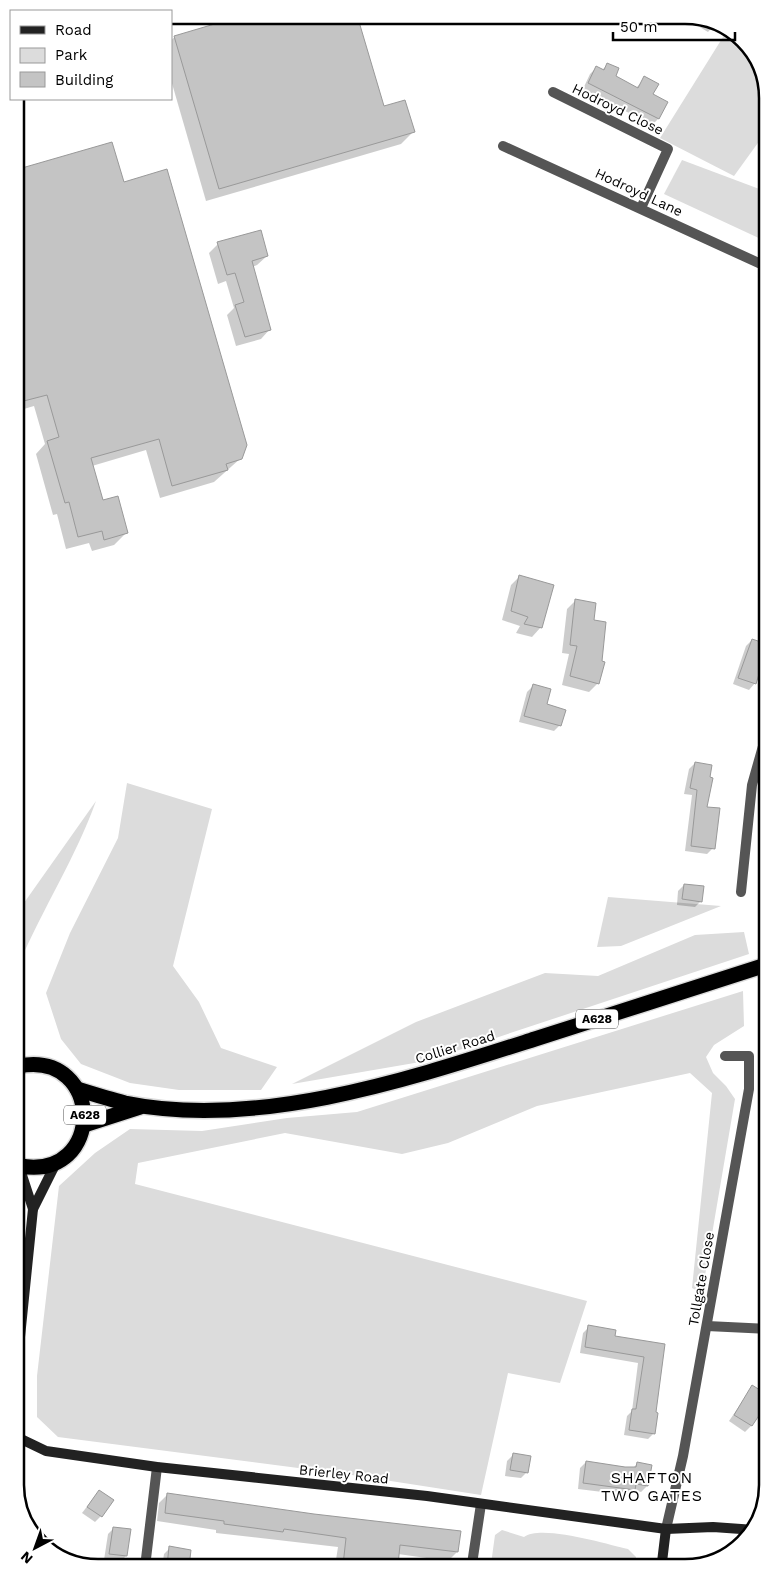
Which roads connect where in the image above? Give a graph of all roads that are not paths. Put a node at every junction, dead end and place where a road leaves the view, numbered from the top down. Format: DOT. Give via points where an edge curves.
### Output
graph roads {
  1 [pos="553,92"];
  2 [pos="504,146"];
  3 [pos="641,208"];
  4 [pos="759,263"];
  5 [pos="759,761"];
  6 [pos="742,892"];
  7 [pos="759,967"];
  8 [pos="725,1056"];
  9 [pos="24,1065"];
  10 [pos="78,1089"];
  11 [pos="144,1106"];
  12 [pos="84,1125"];
  13 [pos="56,1162"];
  14 [pos="24,1167"];
  15 [pos="24,1180"];
  16 [pos="33,1209"];
  17 [pos="24,1298"];
  18 [pos="707,1326"];
  19 [pos="759,1328"];
  20 [pos="24,1440"];
  21 [pos="157,1467"];
  22 [pos="481,1504"];
  23 [pos="666,1529"];
  24 [pos="745,1529"];
  25 [pos="146,1559"];
  26 [pos="473,1559"];
  27 [pos="662,1559"];
  1 -- 3 [label="street, Hodroyd Close" via="668,149"];
  2 -- 3 [label="street, Hodroyd Lane"];
  3 -- 4 [label="street, Hodroyd Lane"];
  5 -- 6 [label="street" via="752,785"];
  7 -- 11 [label="highway, Collier Road / A628" via="428,1073 338,1095 252,1108 189,1110"];
  8 -- 18 [label="street, Tollgate Close" via="749,1056 749,1089"];
  9 -- 10 [label="highway, A628" via="45,1065 58,1070"];
  10 -- 11 [label="highway, Collier Road"];
  10 -- 12 [label="highway, A628" via="85,1112"];
  11 -- 12 [label="highway, Collier Road / A628"];
  12 -- 13 [label="highway, A628" via="74,1147"];
  13 -- 14 [label="highway, A628"];
  13 -- 16 [label="street"];
  15 -- 16 [label="street"];
  16 -- 17 [label="street"];
  18 -- 19 [label="street"];
  18 -- 23 [label="street, Tollgate Close"];
  20 -- 21 [label="street, Brierley Road" via="46,1451"];
  21 -- 22 [label="street, Brierley Road"];
  21 -- 25 [label="street"];
  22 -- 23 [label="street, Brierley Road"];
  22 -- 26 [label="street"];
  23 -- 24 [label="street, Brierley Road"];
  23 -- 27 [label="street"];
}
